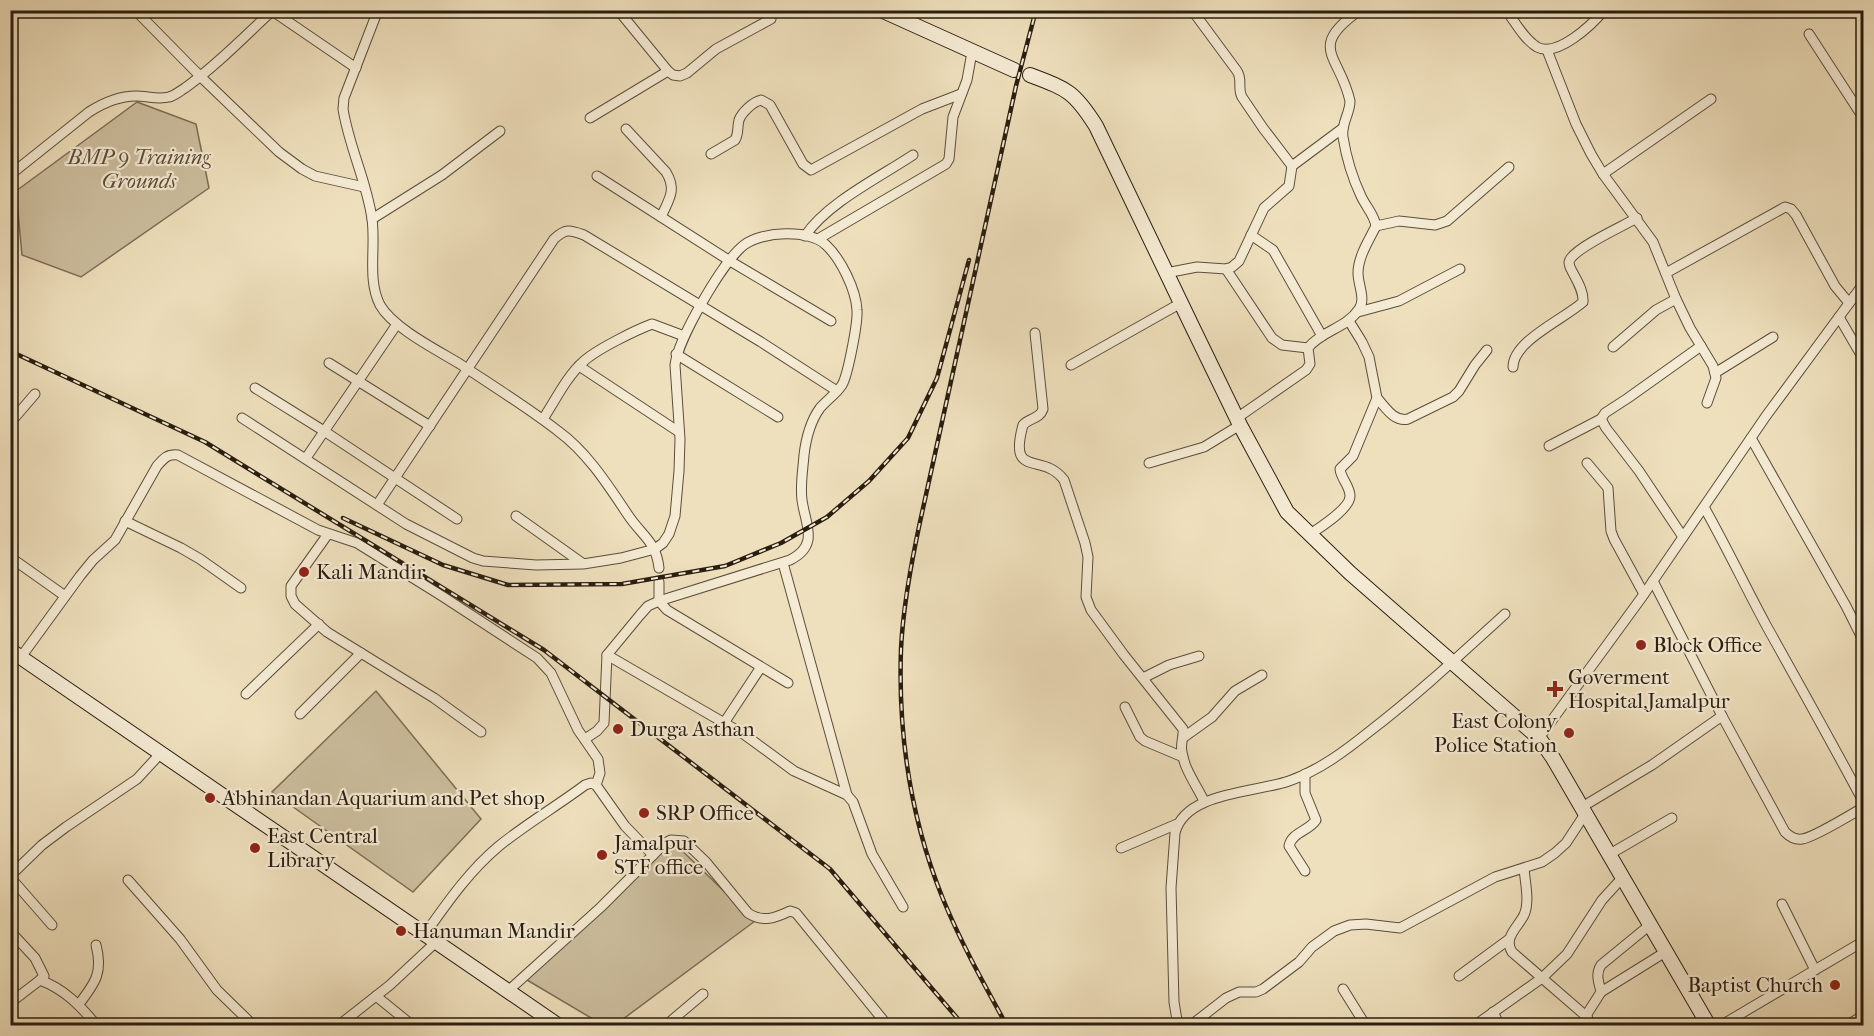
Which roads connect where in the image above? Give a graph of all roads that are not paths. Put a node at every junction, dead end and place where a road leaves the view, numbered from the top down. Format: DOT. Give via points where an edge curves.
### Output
graph roads {
  1 [pos="135,10"];
  2 [pos="378,10"];
  3 [pos="618,10"];
  4 [pos="881,10"];
  5 [pos="1192,10"];
  6 [pos="1360,10"];
  7 [pos="1506,10"];
  8 [pos="1604,10"];
  9 [pos="271,11"];
  10 [pos="771,19"];
  11 [pos="1809,34"];
  12 [pos="1546,50"];
  13 [pos="972,52"];
  14 [pos="356,68"];
  15 [pos="1014,70"];
  16 [pos="668,71"];
  17 [pos="1029,75"];
  18 [pos="201,77"];
  19 [pos="961,94"];
  20 [pos="1712,99"];
  21 [pos="590,118"];
  22 [pos="1863,119"];
  23 [pos="1342,128"];
  24 [pos="626,129"];
  25 [pos="500,131"];
  26 [pos="711,154"];
  27 [pos="913,155"];
  28 [pos="1292,166"];
  29 [pos="1509,166"];
  30 [pos="1603,174"];
  31 [pos="10,175"];
  32 [pos="597,176"];
  33 [pos="364,187"];
  34 [pos="661,217"];
  35 [pos="1637,218"];
  36 [pos="372,219"];
  37 [pos="1376,226"];
  38 [pos="1251,235"];
  39 [pos="805,236"];
  40 [pos="818,239"];
  41 [pos="730,261"];
  42 [pos="1226,269"];
  43 [pos="1460,269"];
  44 [pos="1166,273"];
  45 [pos="1666,273"];
  46 [pos="1863,283"];
  47 [pos="1676,299"];
  48 [pos="1180,303"];
  49 [pos="1849,303"];
  50 [pos="701,306"];
  51 [pos="1358,312"];
  52 [pos="1839,317"];
  53 [pos="831,321"];
  54 [pos="1349,321"];
  55 [pos="397,324"];
  56 [pos="1035,333"];
  57 [pos="684,336"];
  58 [pos="1322,336"];
  59 [pos="1773,337"];
  60 [pos="1701,346"];
  61 [pos="1613,347"];
  62 [pos="1308,348"];
  63 [pos="1487,350"];
  64 [pos="676,354"];
  65 [pos="1863,360"];
  66 [pos="329,363"];
  67 [pos="1071,365"];
  68 [pos="579,366"];
  69 [pos="1513,368"];
  70 [pos="468,370"];
  71 [pos="1715,373"];
  72 [pos="358,380"];
  73 [pos="255,388"];
  74 [pos="837,392"];
  75 [pos="35,394"];
  76 [pos="1377,398"];
  77 [pos="1707,403"];
  78 [pos="778,417"];
  79 [pos="242,418"];
  80 [pos="543,419"];
  81 [pos="1601,419"];
  82 [pos="1239,422"];
  83 [pos="10,423"];
  84 [pos="430,426"];
  85 [pos="324,431"];
  86 [pos="679,432"];
  87 [pos="1751,438"];
  88 [pos="1549,446"];
  89 [pos="306,458"];
  90 [pos="1149,463"];
  91 [pos="1587,463"];
  92 [pos="395,478"];
  93 [pos="377,505"];
  94 [pos="1704,507"];
  95 [pos="516,516"];
  96 [pos="457,519"];
  97 [pos="125,521"];
  98 [pos="328,534"];
  99 [pos="1309,535"];
  100 [pos="1683,537"];
  101 [pos="655,549"];
  102 [pos="10,556"];
  103 [pos="783,563"];
  104 [pos="583,564"];
  105 [pos="659,568"];
  106 [pos="1653,581"];
  107 [pos="659,582"];
  108 [pos="241,588"];
  109 [pos="1644,594"];
  110 [pos="65,596"];
  111 [pos="659,601"];
  112 [pos="1504,614"];
  113 [pos="319,624"];
  114 [pos="1863,642"];
  115 [pos="361,653"];
  116 [pos="16,654"];
  117 [pos="607,655"];
  118 [pos="1199,656"];
  119 [pos="1452,662"];
  120 [pos="761,667"];
  121 [pos="1262,675"];
  122 [pos="1143,678"];
  123 [pos="788,683"];
  124 [pos="246,694"];
  125 [pos="1125,706"];
  126 [pos="300,714"];
  127 [pos="1722,716"];
  128 [pos="724,723"];
  129 [pos="481,732"];
  130 [pos="1184,737"];
  131 [pos="1539,738"];
  132 [pos="585,739"];
  133 [pos="160,754"];
  134 [pos="1183,757"];
  135 [pos="1305,774"];
  136 [pos="596,785"];
  137 [pos="847,795"];
  138 [pos="1204,801"];
  139 [pos="1863,802"];
  140 [pos="1863,807"];
  141 [pos="1583,810"];
  142 [pos="1672,818"];
  143 [pos="1177,824"];
  144 [pos="1121,848"];
  145 [pos="1610,854"];
  146 [pos="653,855"];
  147 [pos="1524,868"];
  148 [pos="1305,872"];
  149 [pos="10,876"];
  150 [pos="1623,877"];
  151 [pos="128,880"];
  152 [pos="1782,904"];
  153 [pos="903,907"];
  154 [pos="1651,924"];
  155 [pos="52,925"];
  156 [pos="10,931"];
  157 [pos="430,938"];
  158 [pos="1508,940"];
  159 [pos="1863,941"];
  160 [pos="96,945"];
  161 [pos="1667,951"];
  162 [pos="1815,970"];
  163 [pos="1459,976"];
  164 [pos="1542,978"];
  165 [pos="40,980"];
  166 [pos="511,988"];
  167 [pos="1342,989"];
  168 [pos="1601,992"];
  169 [pos="703,994"];
  170 [pos="376,996"];
  171 [pos="10,1003"];
  172 [pos="79,1004"];
  173 [pos="1493,1012"];
  174 [pos="1863,1015"];
  175 [pos="1587,1022"];
  176 [pos="97,1026"];
  177 [pos="254,1026"];
  178 [pos="338,1026"];
  179 [pos="413,1026"];
  180 [pos="560,1026"];
  181 [pos="665,1026"];
  182 [pos="888,1026"];
  183 [pos="1178,1026"];
  184 [pos="1190,1026"];
  185 [pos="1366,1026"];
  186 [pos="1474,1026"];
  187 [pos="1500,1026"];
  188 [pos="1709,1026"];
  189 [pos="1720,1026"];
  190 [pos="1846,1026"];
  1 -- 18 [label="street"];
  2 -- 14 [label="street"];
  3 -- 16 [label="street"];
  4 -- 13 [label="street"];
  5 -- 28 [label="street" via="1237,71 1241,81 1239,92"];
  6 -- 23 [label="street" via="1342,22 1332,34 1330,45 1350,100"];
  7 -- 12 [label="street" via="1532,44"];
  8 -- 12 [label="street" via="1577,36"];
  9 -- 14 [label="street"];
  9 -- 18 [label="street"];
  10 -- 16 [label="street" via="716,49 687,73 680,76"];
  11 -- 22 [label="street"];
  12 -- 30 [label="street" via="1576,124"];
  13 -- 15 [label="street"];
  13 -- 19 [label="street"];
  14 -- 33 [label="street" via="343,109"];
  16 -- 21 [label="street"];
  17 -- 44 [label="street" via="1067,90 1085,108"];
  18 -- 31 [label="street" via="170,97 136,96 103,104"];
  18 -- 33 [label="street" via="302,169"];
  19 -- 26 [label="street" via="922,109 811,170 803,164 770,105 756,101 741,116 737,138"];
  19 -- 40 [label="street" via="953,117 946,164"];
  20 -- 30 [label="street"];
  23 -- 28 [label="street"];
  23 -- 37 [label="street" via="1356,184"];
  24 -- 34 [label="street" via="670,179 671,194"];
  25 -- 36 [label="street" via="442,175"];
  27 -- 39 [label="street" via="839,203 812,225"];
  28 -- 38 [label="street" via="1289,186 1264,208"];
  29 -- 37 [label="street" via="1447,221 1436,225 1399,221"];
  30 -- 35 [label="street"];
  32 -- 34 [label="street"];
  33 -- 36 [label="street"];
  34 -- 41 [label="street"];
  35 -- 45 [label="street"];
  35 -- 69 [label="street" via="1571,258 1570,267 1583,302 1522,345"];
  36 -- 55 [label="street" via="375,293"];
  37 -- 51 [label="street" via="1360,260 1362,304"];
  38 -- 42 [label="street" via="1239,261"];
  38 -- 58 [label="street" via="1273,250"];
  39 -- 40 [label="street"];
  39 -- 41 [label="street" via="757,238"];
  40 -- 74 [label="street" via="834,255 851,285 858,312 846,378"];
  41 -- 50 [label="street"];
  41 -- 53 [label="street"];
  42 -- 44 [label="street" via="1197,267"];
  42 -- 62 [label="street" via="1272,338 1289,347"];
  43 -- 51 [label="street" via="1399,301"];
  44 -- 48 [label="street"];
  45 -- 47 [label="street"];
  45 -- 49 [label="street" via="1785,207 1796,215 1835,286"];
  46 -- 49 [label="street"];
  47 -- 60 [label="street"];
  47 -- 61 [label="street" via="1656,310"];
  48 -- 67 [label="street"];
  48 -- 82 [label="street"];
  49 -- 52 [label="street"];
  50 -- 57 [label="street"];
  50 -- 70 [label="street" via="584,235 562,232"];
  50 -- 74 [label="street"];
  51 -- 54 [label="street"];
  52 -- 65 [label="street"];
  52 -- 87 [label="street"];
  54 -- 58 [label="street"];
  54 -- 76 [label="street" via="1370,357"];
  55 -- 70 [label="street"];
  55 -- 72 [label="street"];
  56 -- 122 [label="street" via="1043,409 1023,425 1019,452 1025,461 1051,467 1064,480 1088,557 1088,604"];
  57 -- 64 [label="street"];
  57 -- 68 [label="street" via="652,324 589,356"];
  58 -- 62 [label="street"];
  59 -- 71 [label="street"];
  60 -- 71 [label="street"];
  60 -- 81 [label="street"];
  62 -- 82 [label="street" via="1310,364 1306,370"];
  63 -- 76 [label="street" via="1453,397 1408,419 1395,418"];
  64 -- 78 [label="street"];
  64 -- 86 [label="street"];
  66 -- 72 [label="street"];
  68 -- 80 [label="street"];
  68 -- 86 [label="street"];
  70 -- 80 [label="street"];
  70 -- 84 [label="street"];
  71 -- 77 [label="street"];
  72 -- 84 [label="street"];
  72 -- 85 [label="street"];
  73 -- 85 [label="street"];
  74 -- 103 [label="street" via="820,408 806,439 802,496 809,534 798,556"];
  75 -- 83 [label="street"];
  76 -- 99 [label="street" via="1353,456 1340,471 1349,501"];
  79 -- 89 [label="street"];
  80 -- 101 [label="street" via="579,450"];
  81 -- 88 [label="street"];
  81 -- 100 [label="street"];
  82 -- 90 [label="street" via="1204,447"];
  82 -- 99 [label="street" via="1280,502"];
  84 -- 92 [label="street"];
  85 -- 89 [label="street"];
  85 -- 92 [label="street"];
  86 -- 101 [label="street" via="675,516 669,534"];
  87 -- 94 [label="street"];
  87 -- 114 [label="street"];
  89 -- 93 [label="street"];
  91 -- 109 [label="street" via="1608,488 1611,531"];
  92 -- 93 [label="street"];
  92 -- 96 [label="street"];
  93 -- 104 [label="street" via="406,524 483,561"];
  94 -- 100 [label="street"];
  94 -- 139 [label="street"];
  95 -- 104 [label="street"];
  97 -- 98 [label="street" via="157,466 171,454"];
  97 -- 108 [label="street" via="181,548"];
  97 -- 110 [label="street" via="115,540 93,560"];
  98 -- 113 [label="street" via="290,591 295,604"];
  98 -- 132 [label="street" via="357,543 537,658 551,673"];
  99 -- 119 [label="street"];
  100 -- 106 [label="street"];
  101 -- 104 [label="street"];
  101 -- 105 [label="street"];
  102 -- 110 [label="street"];
  103 -- 111 [label="street"];
  103 -- 137 [label="street"];
  106 -- 109 [label="street"];
  106 -- 127 [label="street"];
  107 -- 111 [label="street"];
  109 -- 131 [label="street"];
  110 -- 116 [label="street"];
  111 -- 117 [label="street" via="648,606"];
  111 -- 120 [label="street" via="675,615"];
  112 -- 119 [label="street"];
  113 -- 115 [label="street"];
  113 -- 124 [label="street"];
  115 -- 126 [label="street"];
  115 -- 129 [label="street"];
  116 -- 133 [label="street"];
  117 -- 128 [label="street"];
  117 -- 132 [label="street" via="604,723"];
  118 -- 122 [label="street"];
  119 -- 131 [label="street"];
  119 -- 135 [label="street" via="1336,757"];
  120 -- 123 [label="street"];
  120 -- 128 [label="street"];
  121 -- 130 [label="street" via="1235,691 1212,717"];
  122 -- 130 [label="street" via="1179,723"];
  125 -- 134 [label="street" via="1144,741"];
  127 -- 140 [label="street" via="1789,836 1807,838"];
  127 -- 141 [label="street"];
  128 -- 137 [label="street" via="794,771"];
  130 -- 134 [label="street"];
  131 -- 141 [label="street"];
  132 -- 136 [label="street" via="598,759"];
  133 -- 149 [label="street" via="136,779 66,826"];
  133 -- 157 [label="street"];
  134 -- 138 [label="street"];
  135 -- 138 [label="street"];
  135 -- 148 [label="street" via="1305,793 1316,820 1289,846"];
  136 -- 146 [label="street" via="625,826"];
  136 -- 157 [label="street" via="585,785 497,847 466,878"];
  137 -- 153 [label="street" via="872,854"];
  138 -- 143 [label="street"];
  141 -- 145 [label="street"];
  141 -- 147 [label="street" via="1566,843 1556,853"];
  142 -- 145 [label="street"];
  143 -- 144 [label="street"];
  143 -- 183 [label="street" via="1171,888"];
  145 -- 150 [label="street"];
  146 -- 166 [label="street"];
  146 -- 182 [label="street" via="670,840 684,841 756,919 775,918 790,910 796,913"];
  147 -- 158 [label="street" via="1525,913"];
  147 -- 184 [label="street" via="1495,877 1400,928 1366,924 1334,931 1263,989 1226,998"];
  149 -- 155 [label="street"];
  150 -- 154 [label="street"];
  150 -- 164 [label="street" via="1602,900 1567,954"];
  151 -- 177 [label="street" via="180,939 217,990"];
  152 -- 162 [label="street"];
  154 -- 161 [label="street"];
  154 -- 168 [label="street" via="1601,965 1596,975"];
  156 -- 165 [label="street" via="35,958 44,976"];
  157 -- 166 [label="street"];
  157 -- 170 [label="street"];
  158 -- 163 [label="street"];
  158 -- 164 [label="street" via="1512,952"];
  159 -- 162 [label="street"];
  160 -- 172 [label="street" via="99,970"];
  161 -- 168 [label="street"];
  161 -- 188 [label="street"];
  162 -- 189 [label="street"];
  164 -- 173 [label="street"];
  164 -- 175 [label="street"];
  165 -- 171 [label="street"];
  165 -- 172 [label="street"];
  166 -- 180 [label="street"];
  167 -- 185 [label="street"];
  168 -- 175 [label="street"];
  169 -- 181 [label="street"];
  170 -- 178 [label="street"];
  170 -- 179 [label="street"];
  172 -- 176 [label="street"];
  173 -- 186 [label="street"];
  173 -- 187 [label="street"];
  174 -- 190 [label="street"];
}
